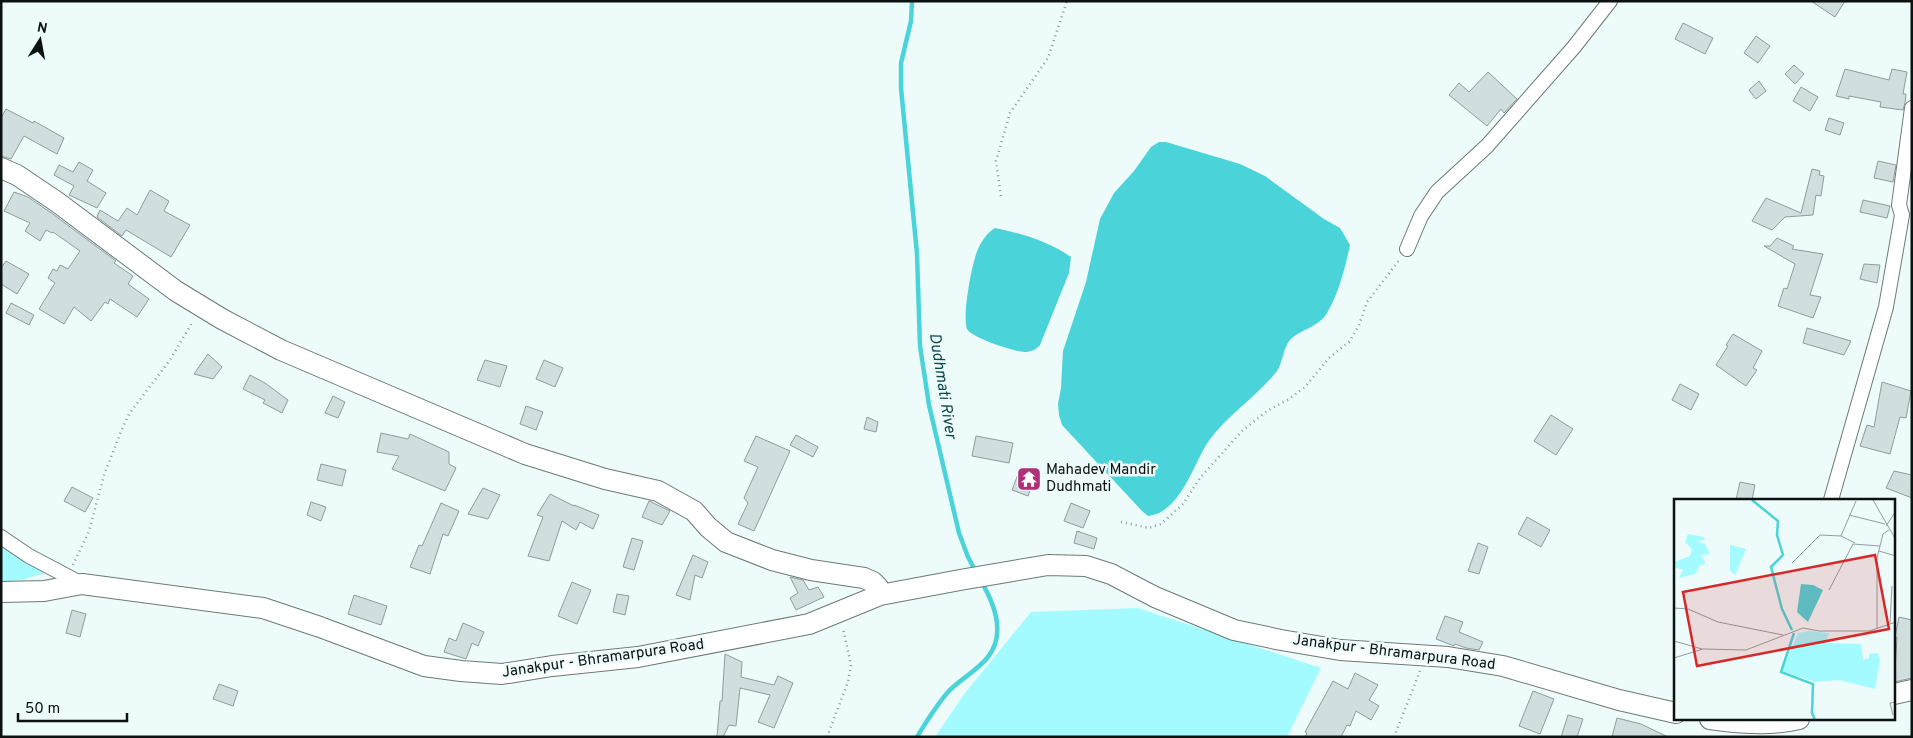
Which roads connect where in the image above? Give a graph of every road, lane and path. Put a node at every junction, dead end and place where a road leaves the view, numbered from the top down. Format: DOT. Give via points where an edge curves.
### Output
graph roads {
  1 [pos="1067,1"];
  2 [pos="1610,1"];
  3 [pos="1912,108"];
  4 [pos="1,168"];
  5 [pos="1001,196"];
  6 [pos="1407,248"];
  7 [pos="202,307"];
  8 [pos="1831,499"];
  9 [pos="1121,522"];
  10 [pos="1,538"];
  11 [pos="75,580"];
  12 [pos="1,592"];
  13 [pos="880,595"];
  14 [pos="839,613"];
  15 [pos="1426,656"];
  16 [pos="1912,690"];
  17 [pos="1896,694"];
  18 [pos="1674,713"];
  19 [pos="1720,720"];
  20 [pos="1796,720"];
  21 [pos="827,737"];
  22 [pos="1394,737"];
  1 -- 5 [label="path" via="1048,58 1010,113 996,161"];
  2 -- 6 [label="street" via="1574,48 1487,146 1437,192 1421,216"];
  3 -- 8 [label="street" via="1898,205 1902,215 1886,307"];
  4 -- 7 [label="street" via="57,202"];
  6 -- 9 [label="path" via="1367,302 1350,341 1329,358 1305,387 1242,431 1200,478 1183,504 1161,524 1149,528"];
  7 -- 11 [label="path" via="170,360 126,422 104,474"];
  7 -- 13 [label="street" via="281,350 525,454 658,491 694,511 726,542 772,560 864,578 873,582"];
  10 -- 11 [label="street"];
  11 -- 12 [label="street, Janakpur - Bhramarpura Road" via="44,591"];
  11 -- 14 [label="street, Janakpur - Bhramarpura Road" via="263,608 424,666 502,674 647,656 809,624"];
  13 -- 14 [label="street, Janakpur - Bhramarpura Road"];
  13 -- 15 [label="street, Janakpur - Bhramarpura Road" via="1048,565 1086,566 1112,574 1155,597 1234,630 1340,650"];
  14 -- 21 [label="path" via="851,665 848,682"];
  15 -- 18 [label="street, Janakpur - Bhramarpura Road" via="1503,666"];
  15 -- 22 [label="path"];
  16 -- 17 [label="street"];
  19 -- 20 [label="street" via="1751,723"];
}
